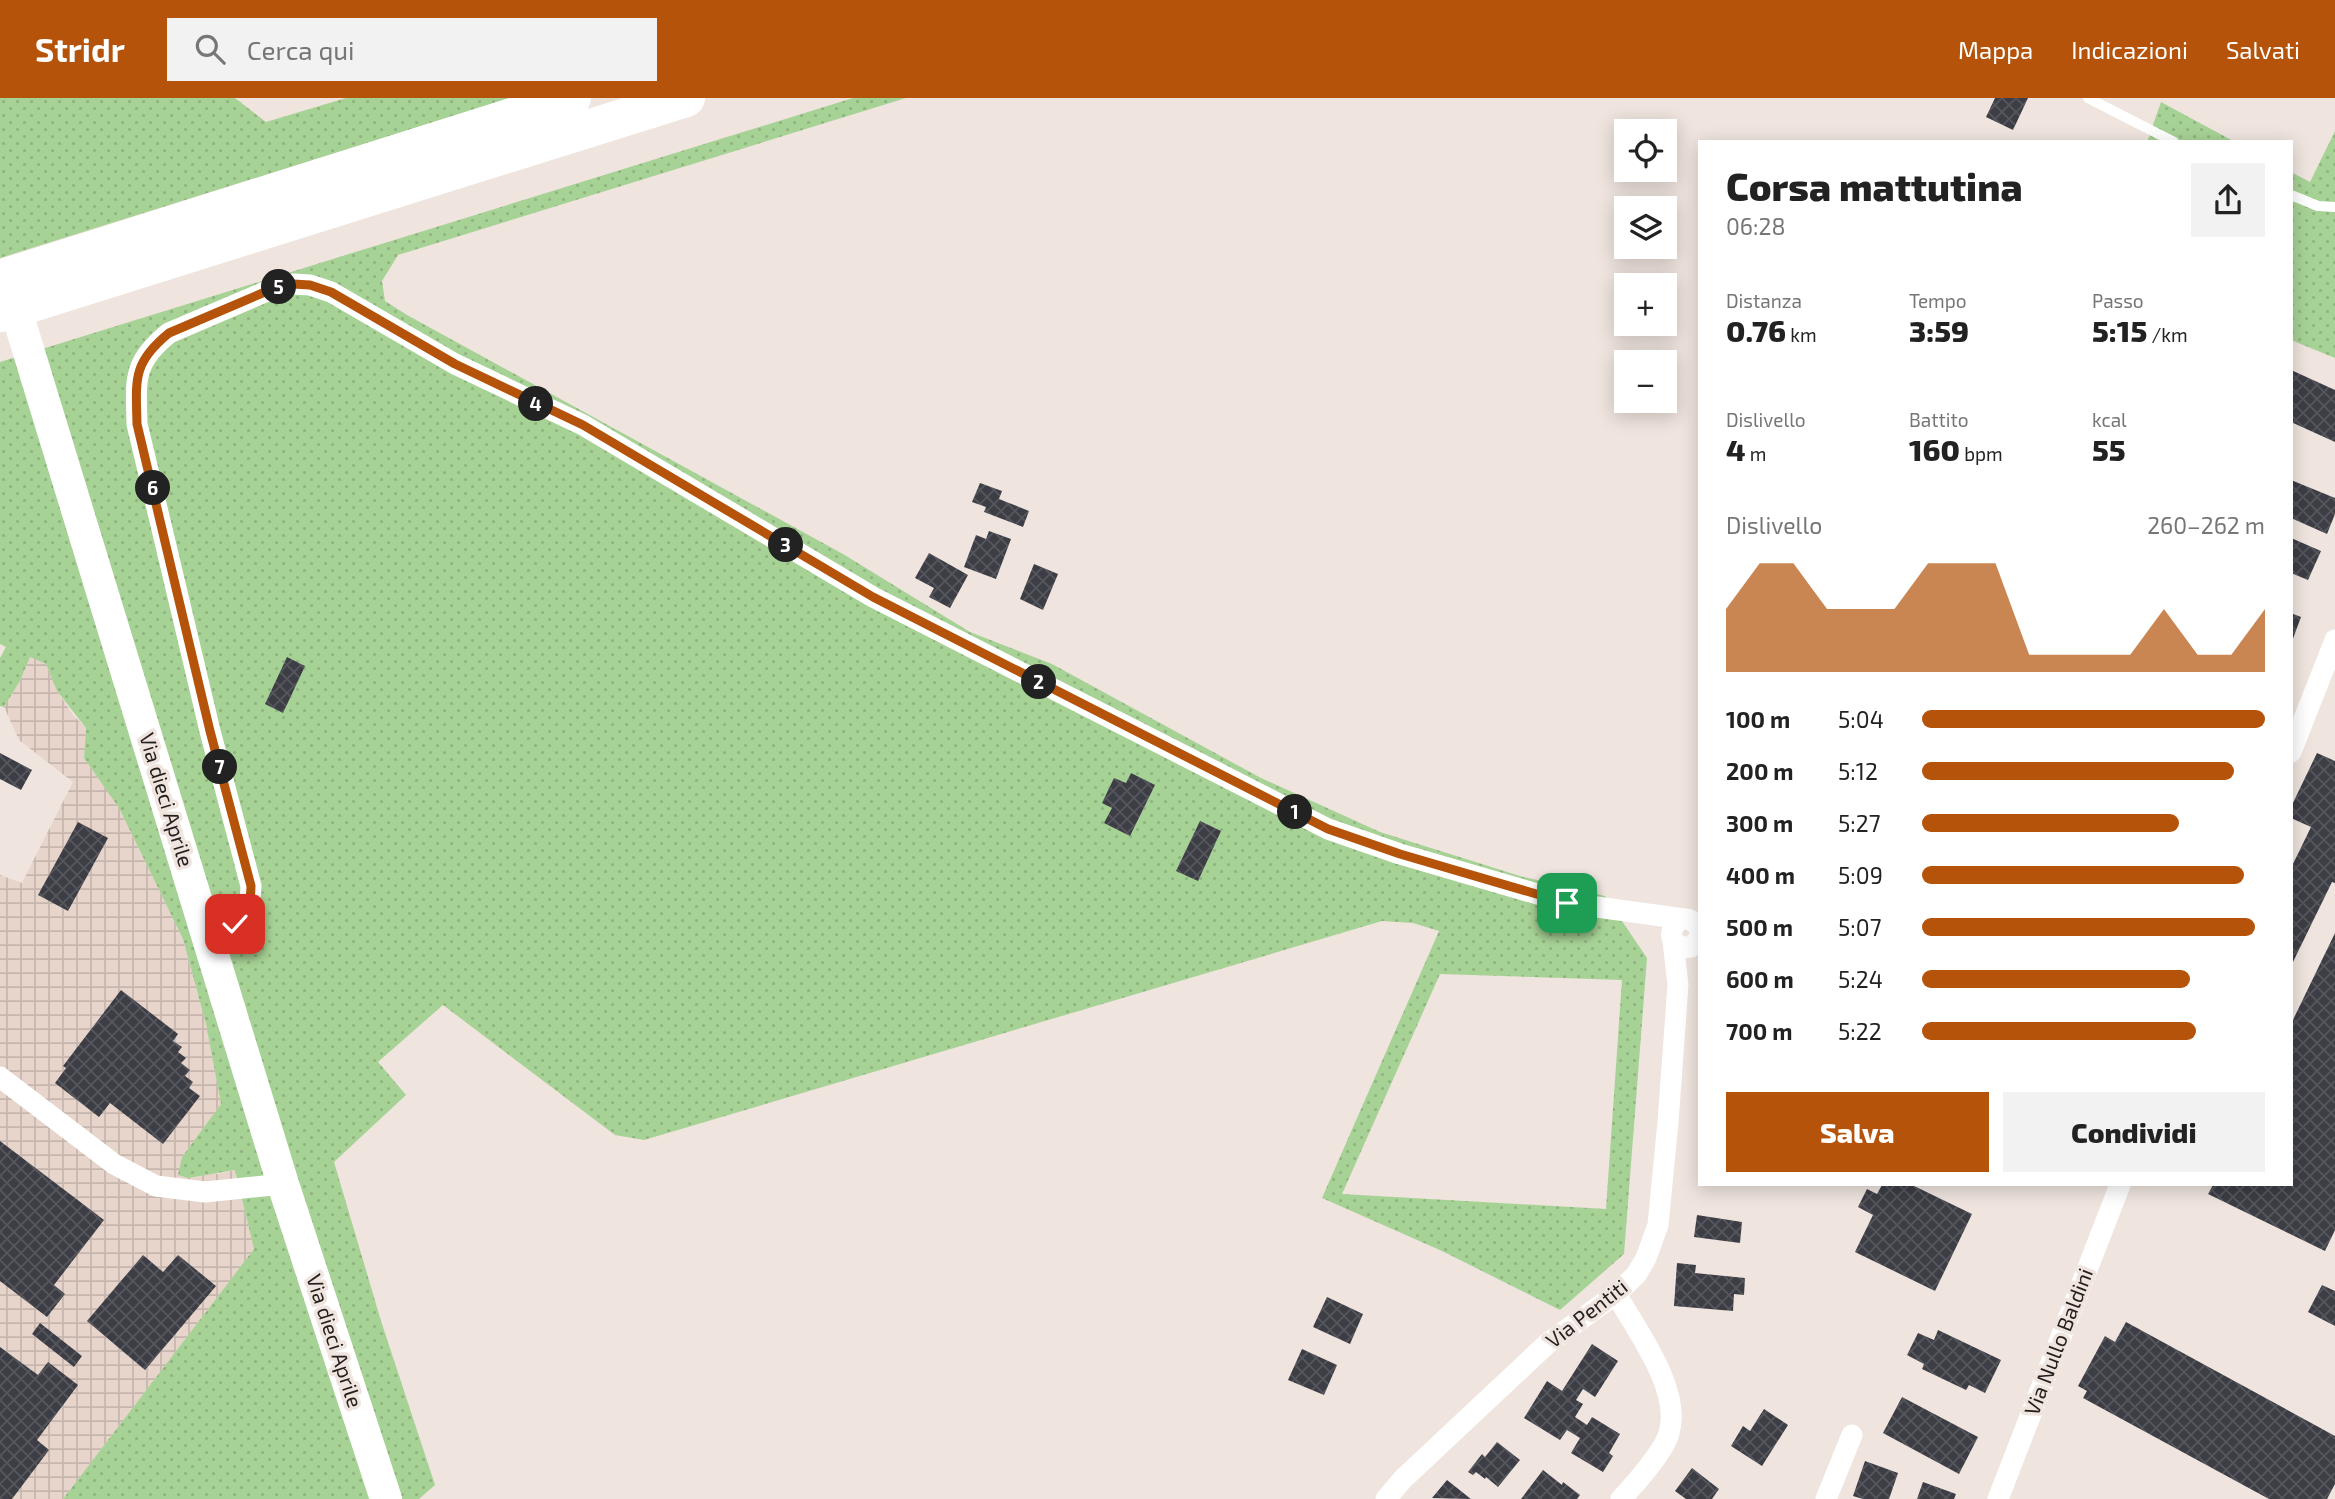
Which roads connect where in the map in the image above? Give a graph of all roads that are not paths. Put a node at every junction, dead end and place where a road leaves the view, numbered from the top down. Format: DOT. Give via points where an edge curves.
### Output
graph roads {
  1 [pos="572,98"];
  2 [pos="686,98"];
  3 [pos="2088,98"];
  4 [pos="2171,140"];
  5 [pos="2293,196"];
  6 [pos="2335,207"];
  7 [pos="0,259"];
  8 [pos="152,265"];
  9 [pos="0,279"];
  10 [pos="0,313"];
  11 [pos="0,327"];
  12 [pos="2335,640"];
  13 [pos="2293,747"];
  14 [pos="1688,931"];
  15 [pos="207,935"];
  16 [pos="0,1077"];
  17 [pos="283,1184"];
  18 [pos="2120,1186"];
  19 [pos="1616,1294"];
  20 [pos="1852,1435"];
  21 [pos="386,1499"];
  22 [pos="1386,1499"];
  23 [pos="1621,1499"];
  24 [pos="1826,1499"];
  25 [pos="1998,1499"];
  1 -- 9 [label="highway"];
  2 -- 8 [label="highway"];
  3 -- 4 [label="lane"];
  5 -- 6 [label="lane"];
  7 -- 15 [label="main road, Via dieci Aprile"];
  8 -- 10 [label="highway"];
  8 -- 11 [label="highway"];
  12 -- 13 [label="street"];
  14 -- 15 [label="street" via="1639,914 1567,903 1328,829 873,597 583,425 455,364 331,292 293,284 169,333 146,357 136,384 137,424 251,886 245,913 222,932"];
  14 -- 19 [label="street, Via Pentiti" via="1678,985 1658,1225 1636,1275"];
  15 -- 17 [label="main road, Via dieci Aprile"];
  16 -- 17 [label="street" via="114,1164 156,1186 205,1192"];
  17 -- 21 [label="main road, Via dieci Aprile"];
  18 -- 25 [label="street, Via Nullo Baldini"];
  19 -- 22 [label="street, Via Pentiti" via="1548,1343"];
  19 -- 23 [label="street" via="1666,1382 1672,1405 1669,1434"];
  20 -- 24 [label="street"];
}
